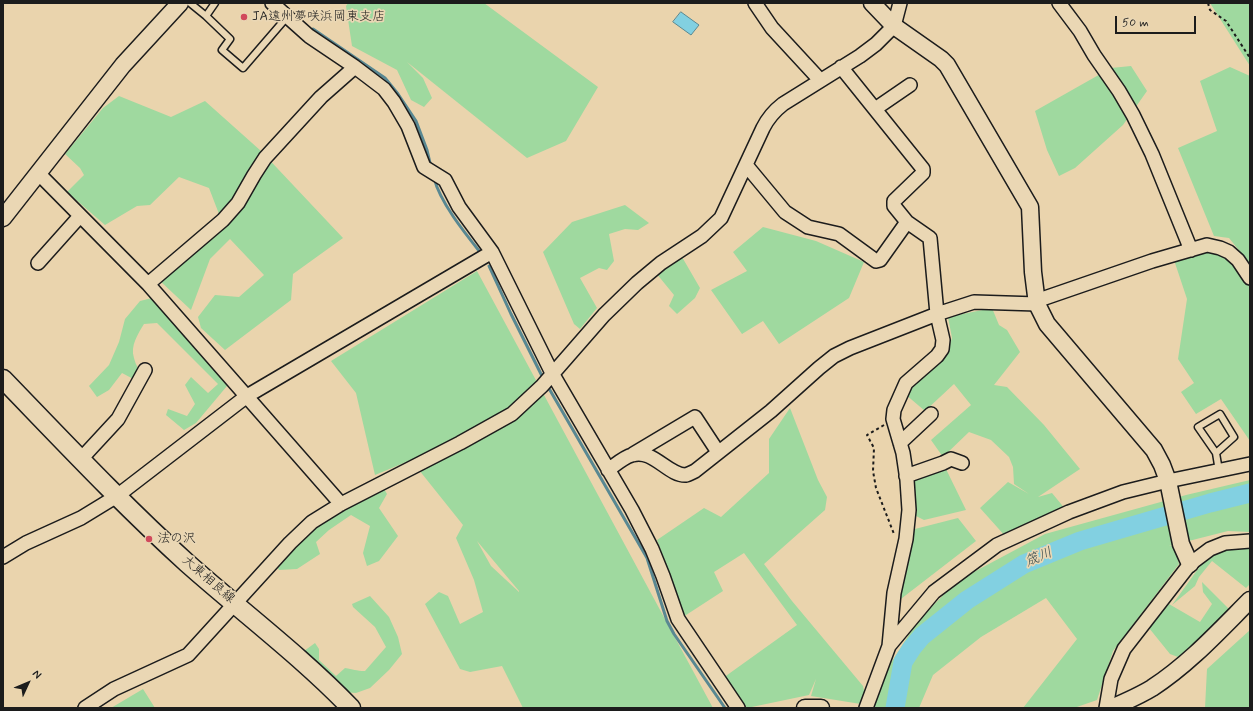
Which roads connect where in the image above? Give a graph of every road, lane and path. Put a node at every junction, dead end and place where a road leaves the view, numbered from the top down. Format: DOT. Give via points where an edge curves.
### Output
graph roads {
  1 [pos="180,3"];
  2 [pos="190,3"];
  3 [pos="215,3"];
  4 [pos="272,3"];
  5 [pos="755,3"];
  6 [pos="872,3"];
  7 [pos="900,3"];
  8 [pos="1059,3"];
  9 [pos="1208,3"];
  10 [pos="206,16"];
  11 [pos="287,17"];
  12 [pos="894,26"];
  13 [pos="1250,58"];
  14 [pos="355,67"];
  15 [pos="841,67"];
  16 [pos="820,80"];
  17 [pos="910,85"];
  18 [pos="875,109"];
  19 [pos="746,165"];
  20 [pos="39,174"];
  21 [pos="80,216"];
  22 [pos="3,218"];
  23 [pos="908,222"];
  24 [pos="1191,250"];
  25 [pos="492,252"];
  26 [pos="38,263"];
  27 [pos="1250,278"];
  28 [pos="148,284"];
  29 [pos="1036,303"];
  30 [pos="937,314"];
  31 [pos="146,370"];
  32 [pos="3,379"];
  33 [pos="547,379"];
  34 [pos="247,396"];
  35 [pos="931,414"];
  36 [pos="894,419"];
  37 [pos="900,443"];
  38 [pos="718,452"];
  39 [pos="1216,453"];
  40 [pos="631,455"];
  41 [pos="81,459"];
  42 [pos="962,463"];
  43 [pos="1250,464"];
  44 [pos="608,470"];
  45 [pos="1219,471"];
  46 [pos="906,476"];
  47 [pos="1168,481"];
  48 [pos="117,496"];
  49 [pos="341,504"];
  50 [pos="894,539"];
  51 [pos="1250,540"];
  52 [pos="3,557"];
  53 [pos="1190,564"];
  54 [pos="1250,600"];
  55 [pos="234,603"];
  56 [pos="889,646"];
  57 [pos="86,708"];
  58 [pos="351,708"];
  59 [pos="738,708"];
  60 [pos="805,708"];
  61 [pos="821,708"];
  62 [pos="866,708"];
  63 [pos="1106,708"];
  64 [pos="1111,708"];
  1 -- 20 [label="street" via="123,65"];
  2 -- 10 [label="lane"];
  3 -- 10 [label="lane"];
  4 -- 11 [label="street"];
  5 -- 16 [label="street" via="772,28"];
  6 -- 12 [label="street"];
  7 -- 12 [label="street"];
  8 -- 24 [label="street" via="1080,31 1133,115 1152,154"];
  9 -- 13 [label="path" via="1210,10 1226,21"];
  10 -- 11 [label="lane" via="230,39 222,50 243,68"];
  11 -- 14 [label="street" via="309,36"];
  12 -- 15 [label="street" via="876,44"];
  12 -- 29 [label="street" via="947,65 1030,207"];
  14 -- 25 [label="street" via="384,89 394,102 408,126 424,167 445,180 459,207"];
  14 -- 28 [label="street" via="321,97 265,158 238,203 223,220"];
  15 -- 16 [label="street"];
  15 -- 18 [label="street"];
  16 -- 19 [label="street" via="774,111"];
  17 -- 18 [label="street"];
  18 -- 23 [label="street" via="923,169 923,174 894,201 894,206"];
  19 -- 23 [label="street" via="785,212 808,227 839,234 876,261 880,260"];
  19 -- 33 [label="street" via="721,218 702,236 661,262 637,283 604,315"];
  20 -- 21 [label="street"];
  20 -- 22 [label="street"];
  21 -- 26 [label="street"];
  21 -- 28 [label="street"];
  23 -- 30 [label="street" via="930,238"];
  24 -- 27 [label="street" via="1207,245 1229,252"];
  24 -- 29 [label="street" via="1152,261"];
  25 -- 33 [label="street"];
  25 -- 34 [label="street"];
  28 -- 34 [label="street"];
  29 -- 30 [label="street" via="974,302"];
  29 -- 47 [label="street" via="1047,324 1154,450"];
  30 -- 36 [label="street" via="943,340 942,349 906,382 894,410"];
  30 -- 38 [label="street" via="834,356 771,412"];
  31 -- 41 [label="street" via="118,419"];
  32 -- 41 [label="main road, 大東相良線"];
  33 -- 44 [label="street" via="586,429"];
  33 -- 49 [label="street" via="512,414"];
  34 -- 48 [label="street"];
  34 -- 49 [label="street"];
  35 -- 37 [label="street"];
  36 -- 37 [label="street"];
  36 -- 50 [label="path" via="867,435 874,448 873,472 876,488 894,532"];
  37 -- 46 [label="street"];
  38 -- 40 [label="street" via="695,471 686,475 647,455"];
  38 -- 40 [label="street" via="695,417"];
  39 -- 39 [label="lane" via="1198,427 1220,414 1234,436"];
  39 -- 45 [label="lane"];
  40 -- 44 [label="street"];
  41 -- 48 [label="main road, 大東相良線"];
  42 -- 46 [label="street" via="951,459"];
  43 -- 45 [label="street"];
  44 -- 59 [label="street" via="652,549 678,619"];
  45 -- 47 [label="street"];
  46 -- 56 [label="street" via="909,510 906,540 894,592"];
  47 -- 53 [label="street" via="1180,544"];
  47 -- 56 [label="street" via="1123,492 1069,512 997,545 934,592"];
  48 -- 52 [label="street" via="81,518 26,543"];
  48 -- 55 [label="main road, 大東相良線" via="187,563"];
  49 -- 55 [label="street" via="312,522"];
  51 -- 53 [label="street" via="1225,543 1210,549"];
  53 -- 63 [label="street" via="1124,649 1111,679"];
  54 -- 64 [label="street" via="1168,677 1145,692"];
  55 -- 57 [label="street" via="188,655 114,689"];
  55 -- 58 [label="main road, 大東相良線"];
  56 -- 62 [label="street"];
  60 -- 61 [label="street"];
}
